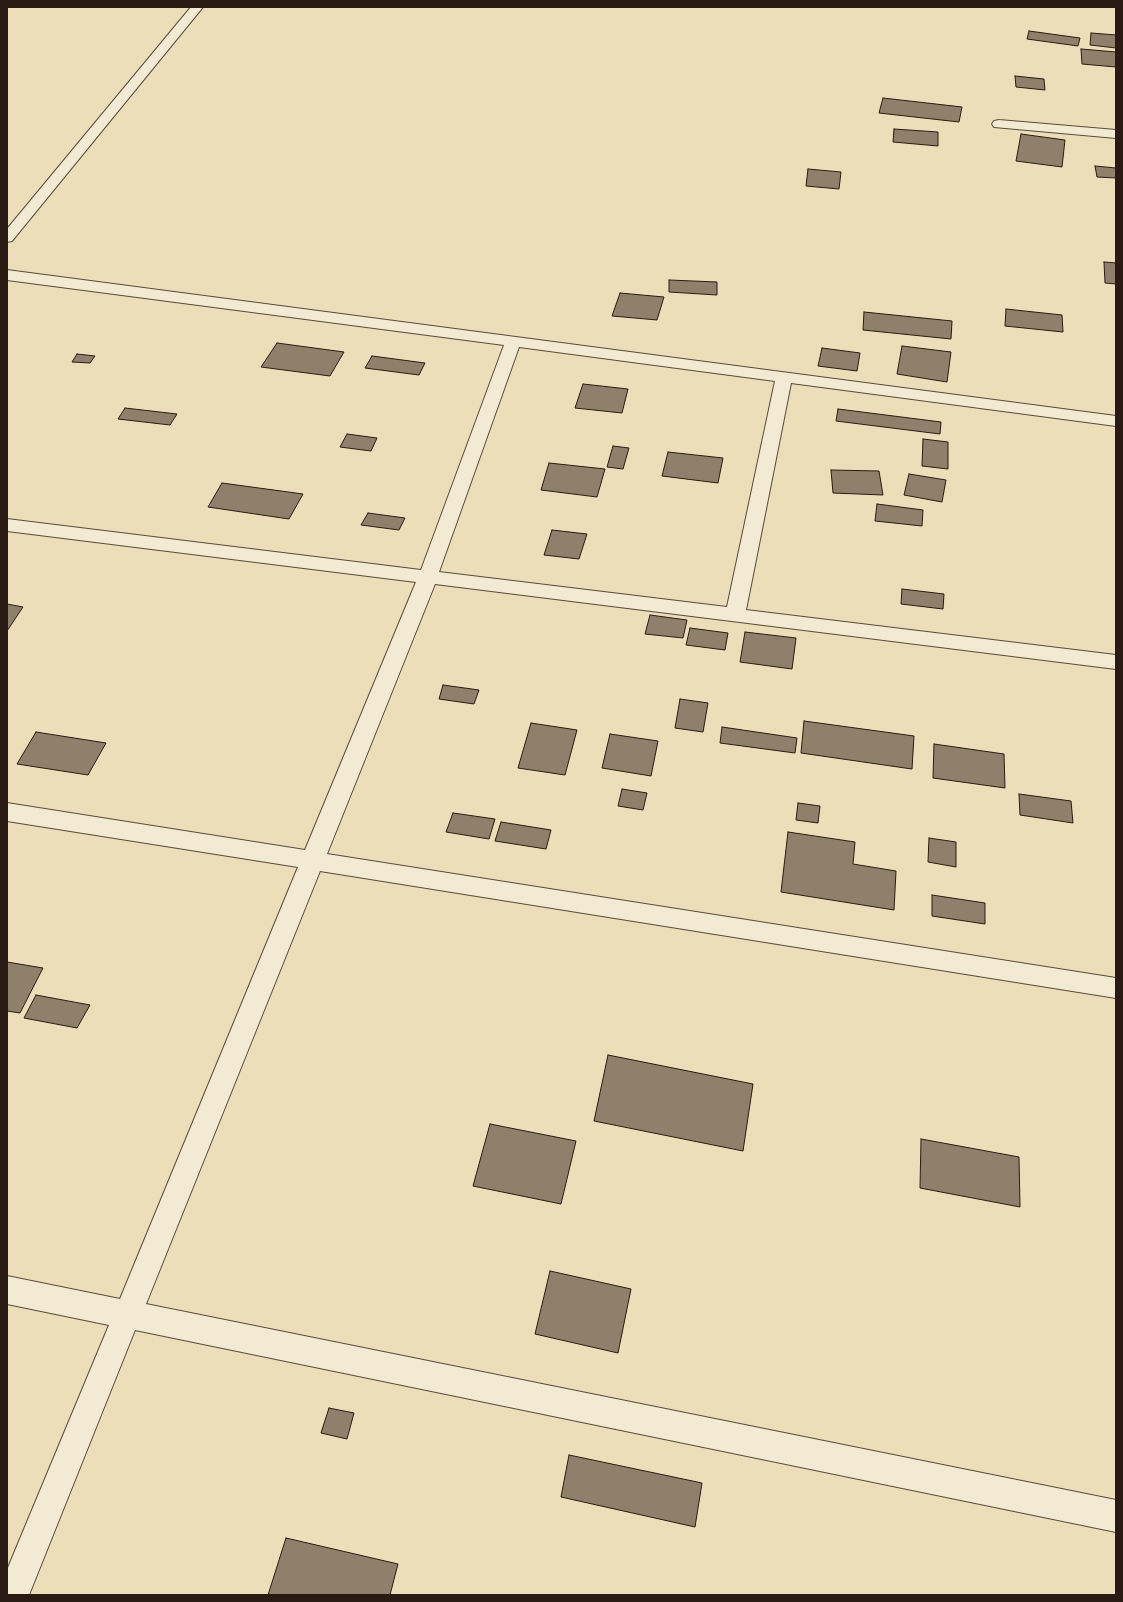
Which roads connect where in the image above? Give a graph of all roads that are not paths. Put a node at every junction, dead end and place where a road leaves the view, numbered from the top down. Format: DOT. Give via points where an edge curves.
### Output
graph roads {
  1 [pos="197,7"];
  2 [pos="999,124"];
  3 [pos="1116,134"];
  4 [pos="7,238"];
  5 [pos="7,275"];
  6 [pos="513,342"];
  7 [pos="784,378"];
  8 [pos="1116,421"];
  9 [pos="7,525"];
  10 [pos="428,577"];
  11 [pos="735,615"];
  12 [pos="1116,662"];
  13 [pos="7,812"];
  14 [pos="313,861"];
  15 [pos="1116,988"];
  16 [pos="7,1290"];
  17 [pos="127,1314"];
  18 [pos="1116,1516"];
  19 [pos="13,1595"];
  1 -- 4 [label="street"];
  2 -- 3 [label="street"];
  5 -- 6 [label="street"];
  6 -- 7 [label="street"];
  6 -- 10 [label="street"];
  7 -- 8 [label="street"];
  7 -- 11 [label="street"];
  9 -- 10 [label="street"];
  10 -- 11 [label="street"];
  10 -- 14 [label="street"];
  11 -- 12 [label="street"];
  13 -- 14 [label="street"];
  14 -- 15 [label="street"];
  14 -- 17 [label="street"];
  16 -- 17 [label="street"];
  17 -- 18 [label="street"];
  17 -- 19 [label="street"];
}
